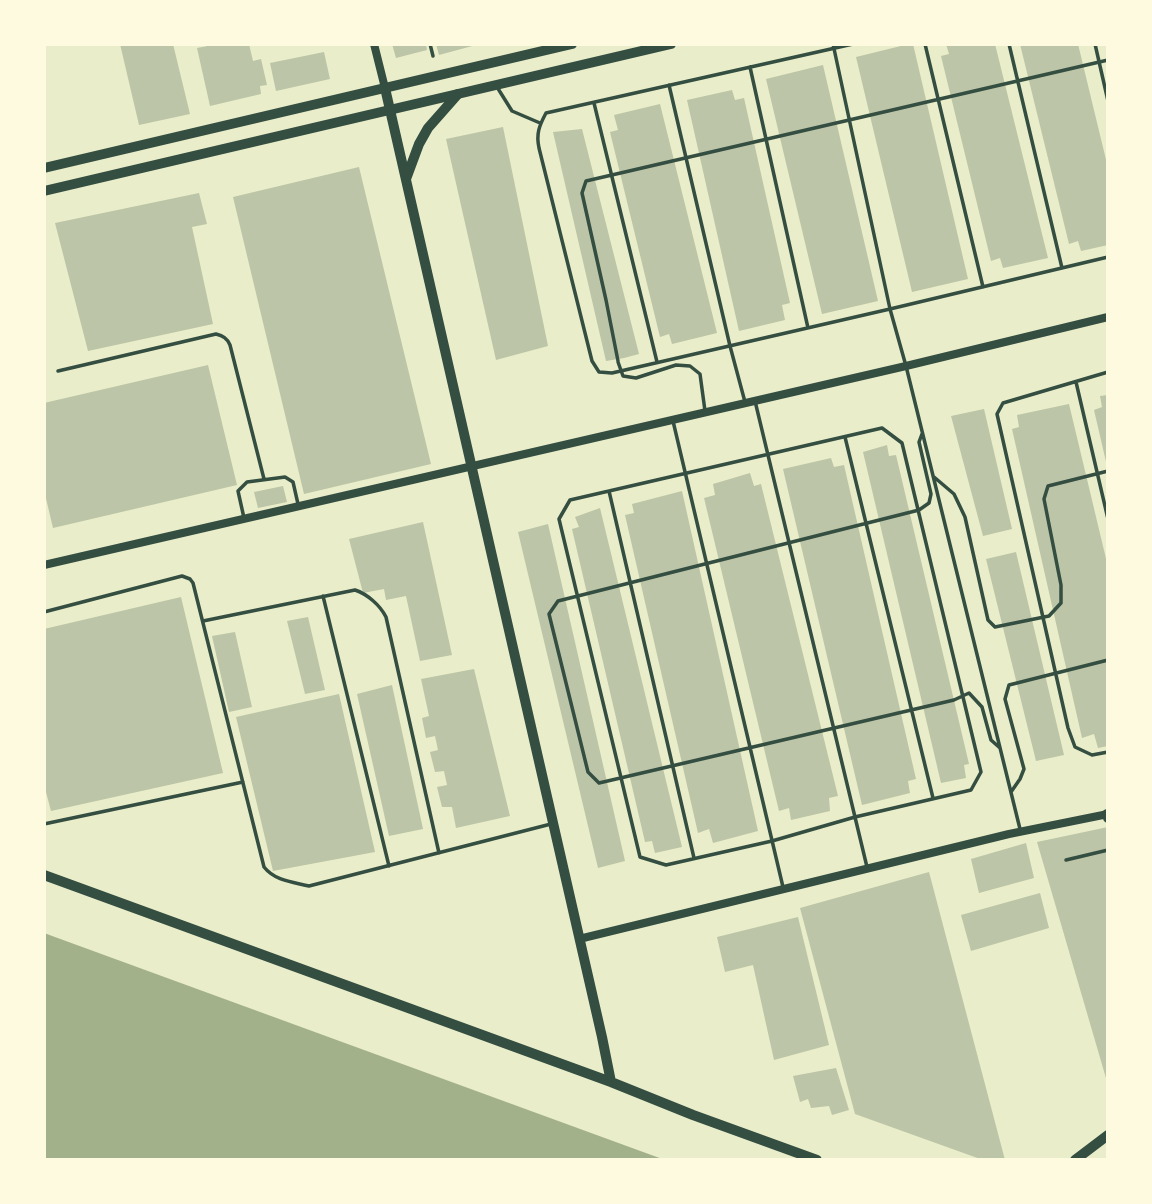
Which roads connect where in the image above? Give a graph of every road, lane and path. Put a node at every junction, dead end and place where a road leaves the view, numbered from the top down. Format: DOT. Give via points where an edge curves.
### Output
graph roads {
  1 [pos="374,44"];
  2 [pos="430,44"];
  3 [pos="572,44"];
  4 [pos="671,44"];
  5 [pos="853,44"];
  6 [pos="925,44"];
  7 [pos="1009,44"];
  8 [pos="1095,44"];
  9 [pos="833,46"];
  10 [pos="433,56"];
  11 [pos="1108,60"];
  12 [pos="750,67"];
  13 [pos="495,85"];
  14 [pos="669,85"];
  15 [pos="384,88"];
  16 [pos="458,94"];
  17 [pos="1108,101"];
  18 [pos="594,103"];
  19 [pos="390,110"];
  20 [pos="540,124"];
  21 [pos="44,168"];
  22 [pos="405,179"];
  23 [pos="44,191"];
  24 [pos="1108,257"];
  25 [pos="1062,268"];
  26 [pos="983,287"];
  27 [pos="890,309"];
  28 [pos="1108,317"];
  29 [pos="808,328"];
  30 [pos="730,346"];
  31 [pos="657,362"];
  32 [pos="906,366"];
  33 [pos="58,371"];
  34 [pos="1108,372"];
  35 [pos="1076,382"];
  36 [pos="755,400"];
  37 [pos="745,402"];
  38 [pos="705,411"];
  39 [pos="673,419"];
  40 [pos="922,434"];
  41 [pos="845,437"];
  42 [pos="768,455"];
  43 [pos="471,466"];
  44 [pos="1108,471"];
  45 [pos="685,473"];
  46 [pos="932,475"];
  47 [pos="264,479"];
  48 [pos="608,491"];
  49 [pos="298,506"];
  50 [pos="244,519"];
  51 [pos="1108,519"];
  52 [pos="44,563"];
  53 [pos="323,596"];
  54 [pos="44,612"];
  55 [pos="203,621"];
  56 [pos="1108,660"];
  57 [pos="1000,748"];
  58 [pos="1108,752"];
  59 [pos="243,782"];
  60 [pos="1011,792"];
  61 [pos="933,799"];
  62 [pos="1108,815"];
  63 [pos="855,817"];
  64 [pos="44,824"];
  65 [pos="553,824"];
  66 [pos="1021,831"];
  67 [pos="772,841"];
  68 [pos="1108,849"];
  69 [pos="439,853"];
  70 [pos="694,858"];
  71 [pos="1066,860"];
  72 [pos="389,866"];
  73 [pos="867,869"];
  74 [pos="44,875"];
  75 [pos="784,889"];
  76 [pos="579,939"];
  77 [pos="611,1082"];
  78 [pos="1108,1135"];
  79 [pos="817,1160"];
  80 [pos="1075,1160"];
  1 -- 15 [label="street"];
  2 -- 10 [label="lane"];
  3 -- 15 [label="main road"];
  4 -- 13 [label="main road"];
  5 -- 9 [label="lane"];
  6 -- 26 [label="lane"];
  7 -- 25 [label="lane"];
  8 -- 17 [label="lane"];
  9 -- 12 [label="lane"];
  9 -- 27 [label="lane"];
  11 -- 38 [label="lane" via="586,181 582,193 623,376 636,378 677,365 690,366 699,374"];
  12 -- 14 [label="lane"];
  12 -- 29 [label="lane"];
  13 -- 16 [label="main road"];
  13 -- 20 [label="lane" via="512,111"];
  14 -- 18 [label="lane"];
  14 -- 30 [label="lane"];
  15 -- 19 [label="main road"];
  15 -- 21 [label="main road"];
  16 -- 19 [label="main road"];
  16 -- 22 [label="main road" via="428,128"];
  18 -- 20 [label="lane" via="546,113"];
  18 -- 31 [label="lane"];
  19 -- 22 [label="main road"];
  19 -- 23 [label="main road"];
  20 -- 31 [label="lane" via="539,148 592,361 599,372 611,373"];
  22 -- 43 [label="main road"];
  24 -- 25 [label="lane"];
  25 -- 26 [label="lane"];
  26 -- 27 [label="lane"];
  27 -- 29 [label="lane"];
  27 -- 32 [label="lane"];
  28 -- 32 [label="street"];
  29 -- 30 [label="lane"];
  30 -- 31 [label="lane"];
  30 -- 37 [label="lane"];
  32 -- 36 [label="street"];
  32 -- 40 [label="lane"];
  33 -- 47 [label="lane" via="223,336 230,345"];
  34 -- 35 [label="lane"];
  35 -- 51 [label="lane"];
  35 -- 58 [label="lane" via="1003,403 997,414 1074,747 1093,755"];
  36 -- 37 [label="street"];
  36 -- 42 [label="lane"];
  37 -- 38 [label="street"];
  38 -- 39 [label="street"];
  39 -- 43 [label="street"];
  39 -- 45 [label="lane"];
  40 -- 46 [label="lane"];
  40 -- 57 [label="lane" via="919,442 931,494 929,503 919,510 558,601 549,614 588,772 599,783 969,693 982,707 991,740"];
  41 -- 42 [label="lane"];
  41 -- 61 [label="lane"];
  41 -- 61 [label="lane" via="882,428 902,443 981,772 971,790"];
  42 -- 45 [label="lane"];
  42 -- 63 [label="lane"];
  43 -- 49 [label="street"];
  43 -- 65 [label="main road"];
  44 -- 46 [label="lane" via="1048,486 1044,499 1061,603 1049,616 995,627 988,620 965,517 954,494"];
  45 -- 48 [label="lane"];
  45 -- 67 [label="lane"];
  46 -- 57 [label="lane"];
  47 -- 49 [label="lane" via="281,476 293,482"];
  47 -- 50 [label="lane" via="247,482 238,491"];
  48 -- 70 [label="lane"];
  48 -- 70 [label="lane" via="570,500 559,519 640,857 666,865"];
  49 -- 50 [label="street"];
  50 -- 52 [label="street"];
  53 -- 55 [label="lane"];
  53 -- 69 [label="lane" via="358,591 386,617"];
  53 -- 72 [label="lane"];
  54 -- 55 [label="lane" via="182,576 193,583"];
  55 -- 59 [label="lane"];
  56 -- 60 [label="lane" via="1009,685 1006,699 1024,769"];
  57 -- 60 [label="lane"];
  59 -- 64 [label="lane"];
  59 -- 72 [label="lane" via="264,867 270,875 309,886"];
  60 -- 66 [label="lane"];
  61 -- 63 [label="lane"];
  62 -- 66 [label="street"];
  63 -- 67 [label="lane"];
  63 -- 73 [label="lane"];
  65 -- 69 [label="lane"];
  65 -- 76 [label="main road"];
  66 -- 73 [label="street"];
  67 -- 70 [label="lane"];
  67 -- 75 [label="lane"];
  68 -- 71 [label="lane"];
  69 -- 72 [label="lane"];
  73 -- 75 [label="street"];
  74 -- 77 [label="main road"];
  75 -- 76 [label="street"];
  76 -- 77 [label="main road"];
  77 -- 79 [label="main road"];
  78 -- 80 [label="main road"];
}
